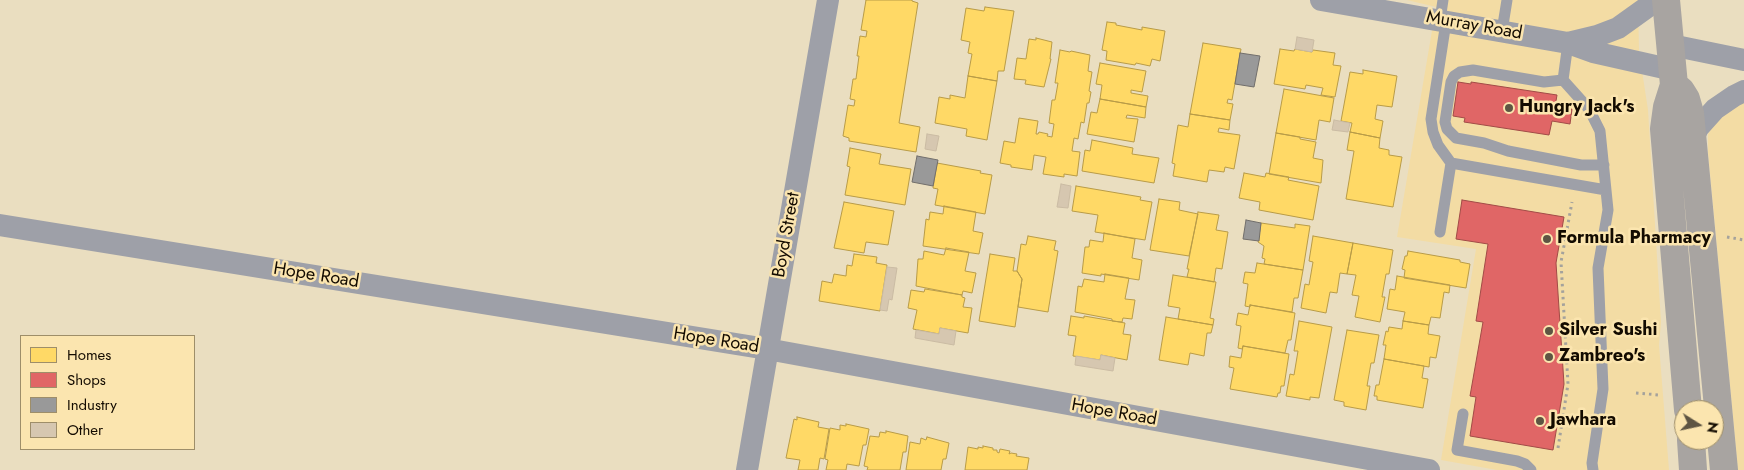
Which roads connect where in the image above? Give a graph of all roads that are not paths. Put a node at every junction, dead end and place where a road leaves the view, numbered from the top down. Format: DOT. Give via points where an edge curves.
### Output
graph roads {
  1 [pos="828,0"];
  2 [pos="1321,0"];
  3 [pos="1507,0"];
  4 [pos="1657,0"];
  5 [pos="1666,0"];
  6 [pos="1443,14"];
  7 [pos="1502,31"];
  8 [pos="1568,43"];
  9 [pos="1744,60"];
  10 [pos="1673,67"];
  11 [pos="1563,80"];
  12 [pos="1744,92"];
  13 [pos="1693,138"];
  14 [pos="1451,163"];
  15 [pos="1604,165"];
  16 [pos="1606,190"];
  17 [pos="0,226"];
  18 [pos="1440,232"];
  19 [pos="768,349"];
  20 [pos="1687,400"];
  21 [pos="1463,414"];
  22 [pos="1692,450"];
  23 [pos="747,470"];
  24 [pos="1429,470"];
  25 [pos="1531,470"];
  26 [pos="1593,470"];
  27 [pos="1693,470"];
  28 [pos="1724,470"];
  1 -- 19 [label="street, Boyd Street"];
  2 -- 6 [label="street, Murray Road"];
  3 -- 7 [label="lane"];
  4 -- 8 [label="street, Murray Road" via="1618,28"];
  5 -- 10 [label="highway"];
  6 -- 7 [label="street, Murray Road"];
  6 -- 14 [label="lane" via="1431,119 1438,145"];
  7 -- 8 [label="street, Murray Road"];
  8 -- 10 [label="street, Murray Road" via="1593,52"];
  8 -- 11 [label="lane"];
  9 -- 10 [label="street, Murray Road"];
  10 -- 13 [label="highway" via="1690,113"];
  10 -- 20 [label="highway" via="1664,129"];
  11 -- 15 [label="lane" via="1595,119 1600,131"];
  11 -- 15 [label="lane" via="1544,82 1473,70 1460,72 1451,82 1445,122 1447,129 1456,138 1508,151 1581,165"];
  12 -- 13 [label="street" via="1716,109"];
  13 -- 28 [label="highway"];
  14 -- 16 [label="lane"];
  14 -- 18 [label="lane"];
  15 -- 16 [label="lane"];
  16 -- 26 [label="lane" via="1608,210 1598,268 1604,389"];
  17 -- 19 [label="street, Hope Road"];
  19 -- 23 [label="street, Boyd Street"];
  19 -- 24 [label="street, Hope Road"];
  21 -- 25 [label="lane" via="1457,450 1517,460"];
  22 -- 27 [label="highway"];
}
